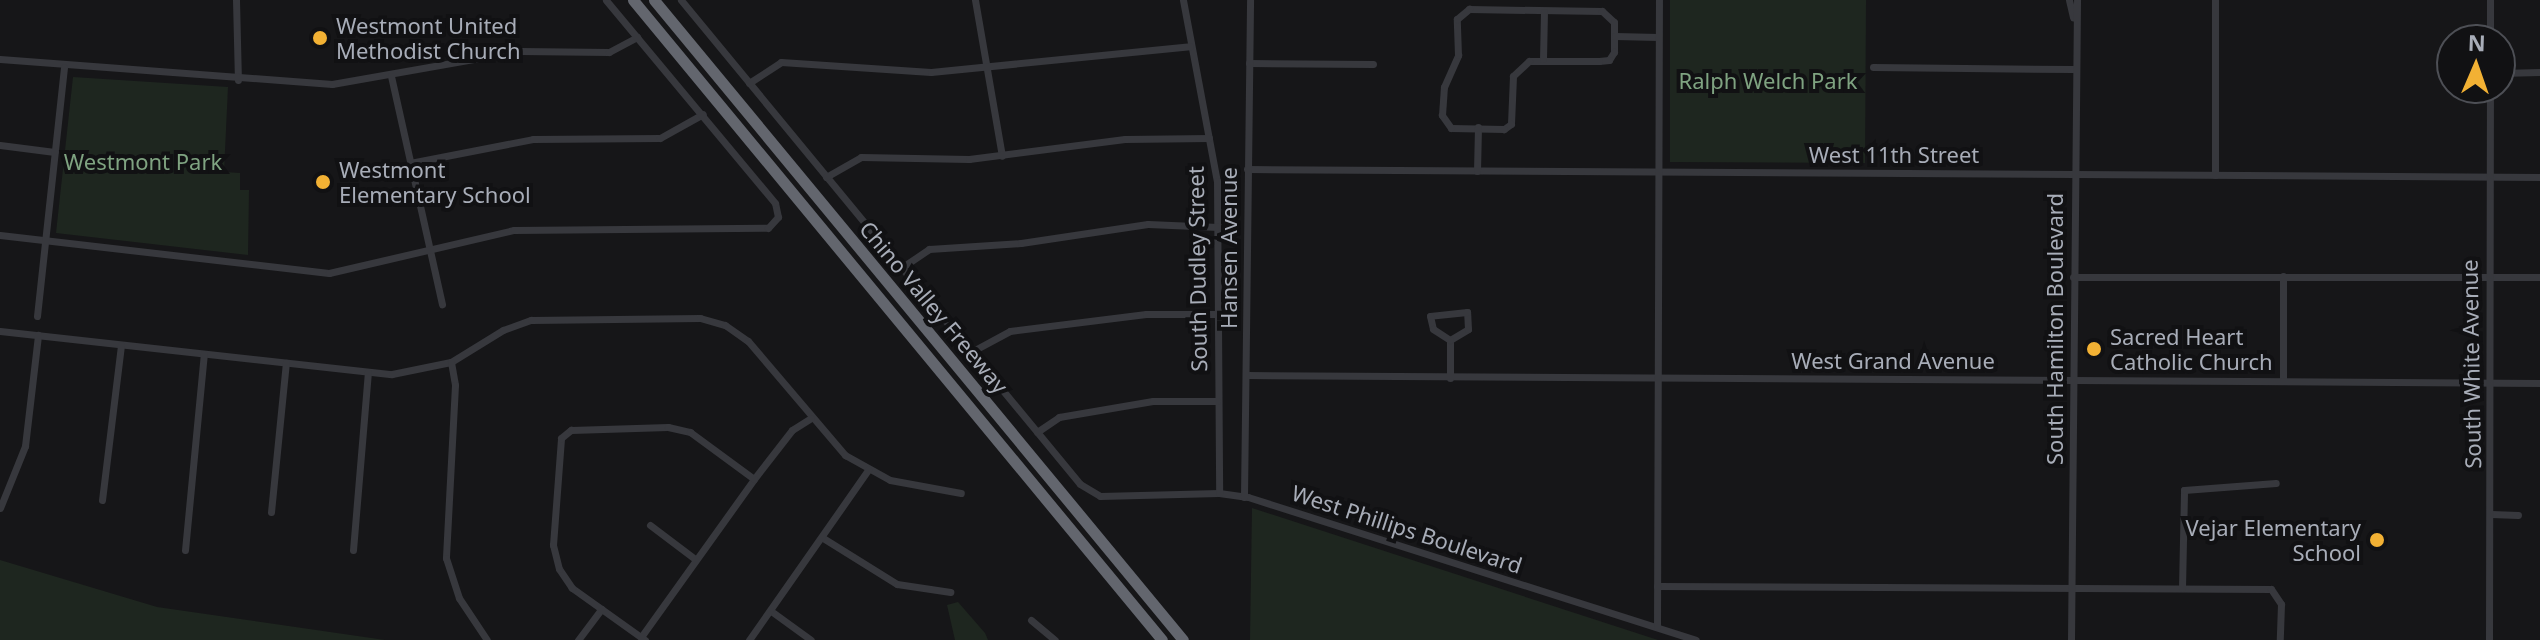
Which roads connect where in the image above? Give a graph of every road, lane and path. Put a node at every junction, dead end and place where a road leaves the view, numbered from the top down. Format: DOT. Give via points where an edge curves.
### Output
graph roads {
  1 [pos="236,0"];
  2 [pos="606,0"];
  3 [pos="633,0"];
  4 [pos="654,0"];
  5 [pos="681,0"];
  6 [pos="975,0"];
  7 [pos="1183,0"];
  8 [pos="1250,0"];
  9 [pos="1659,0"];
  10 [pos="2069,0"];
  11 [pos="2077,0"];
  12 [pos="2215,0"];
  13 [pos="2490,0"];
  14 [pos="1544,12"];
  15 [pos="2073,18"];
  16 [pos="2490,24"];
  17 [pos="1615,36"];
  18 [pos="637,37"];
  19 [pos="1658,37"];
  20 [pos="1190,46"];
  21 [pos="0,59"];
  22 [pos="1543,59"];
  23 [pos="1249,63"];
  24 [pos="1373,64"];
  25 [pos="64,67"];
  26 [pos="1873,67"];
  27 [pos="987,69"];
  28 [pos="2073,69"];
  29 [pos="2540,72"];
  30 [pos="2516,73"];
  31 [pos="391,76"];
  32 [pos="238,80"];
  33 [pos="749,83"];
  34 [pos="2490,104"];
  35 [pos="703,114"];
  36 [pos="1478,127"];
  37 [pos="1209,138"];
  38 [pos="0,145"];
  39 [pos="55,152"];
  40 [pos="1002,156"];
  41 [pos="410,163"];
  42 [pos="1247,169"];
  43 [pos="1477,171"];
  44 [pos="1660,173"];
  45 [pos="2074,174"];
  46 [pos="2215,175"];
  47 [pos="826,177"];
  48 [pos="2489,177"];
  49 [pos="2540,177"];
  50 [pos="1218,227"];
  51 [pos="0,235"];
  52 [pos="44,241"];
  53 [pos="427,247"];
  54 [pos="901,268"];
  55 [pos="2283,276"];
  56 [pos="2073,277"];
  57 [pos="2488,277"];
  58 [pos="2540,277"];
  59 [pos="442,304"];
  60 [pos="1217,314"];
  61 [pos="37,316"];
  62 [pos="0,331"];
  63 [pos="38,335"];
  64 [pos="1450,340"];
  65 [pos="121,345"];
  66 [pos="971,352"];
  67 [pos="204,354"];
  68 [pos="451,362"];
  69 [pos="286,363"];
  70 [pos="368,373"];
  71 [pos="1247,375"];
  72 [pos="1450,378"];
  73 [pos="1657,378"];
  74 [pos="2073,379"];
  75 [pos="2283,381"];
  76 [pos="2488,382"];
  77 [pos="2540,383"];
  78 [pos="1217,401"];
  79 [pos="811,418"];
  80 [pos="1037,432"];
  81 [pos="868,470"];
  82 [pos="754,479"];
  83 [pos="2276,483"];
  84 [pos="961,493"];
  85 [pos="1219,493"];
  86 [pos="1244,497"];
  87 [pos="102,500"];
  88 [pos="0,508"];
  89 [pos="271,512"];
  90 [pos="2491,514"];
  91 [pos="2518,515"];
  92 [pos="650,525"];
  93 [pos="823,538"];
  94 [pos="185,550"];
  95 [pos="353,550"];
  96 [pos="695,559"];
  97 [pos="1657,586"];
  98 [pos="2071,586"];
  99 [pos="2182,588"];
  100 [pos="950,592"];
  101 [pos="601,609"];
  102 [pos="771,611"];
  103 [pos="1031,620"];
  104 [pos="1657,627"];
  105 [pos="480,638"];
  106 [pos="643,638"];
  107 [pos="578,640"];
  108 [pos="749,640"];
  109 [pos="811,640"];
  110 [pos="1055,640"];
  111 [pos="1162,640"];
  112 [pos="1183,640"];
  113 [pos="1696,640"];
  114 [pos="2071,640"];
  115 [pos="2280,640"];
  116 [pos="2489,640"];
  1 -- 32 [label="street"];
  2 -- 18 [label="street"];
  3 -- 111 [label="highway, Chino Valley Freeway"];
  4 -- 112 [label="highway, Chino Valley Freeway"];
  5 -- 33 [label="street"];
  6 -- 27 [label="street"];
  7 -- 20 [label="street, South Dudley Street"];
  8 -- 23 [label="street, Hansen Avenue"];
  9 -- 19 [label="street"];
  10 -- 15 [label="street, South Hamilton Boulevard"];
  11 -- 15 [label="street, South Hamilton Boulevard"];
  12 -- 46 [label="street"];
  13 -- 16 [label="street"];
  14 -- 17 [label="street" via="1611,14"];
  14 -- 22 [label="street"];
  14 -- 36 [label="street" via="1461,11 1458,55 1444,87 1442,115 1451,128"];
  15 -- 28 [label="street, South Hamilton Boulevard"];
  17 -- 19 [label="street"];
  17 -- 22 [label="street" via="1609,60"];
  18 -- 31 [label="street" via="609,52 520,51"];
  18 -- 35 [label="street"];
  19 -- 44 [label="street"];
  20 -- 27 [label="street"];
  20 -- 37 [label="street, South Dudley Street"];
  21 -- 25 [label="street"];
  22 -- 36 [label="street" via="1529,61 1513,76 1514,117 1504,129"];
  23 -- 24 [label="street"];
  23 -- 42 [label="street, Hansen Avenue"];
  25 -- 32 [label="street"];
  25 -- 39 [label="street"];
  26 -- 28 [label="street"];
  27 -- 33 [label="street" via="931,72 781,62"];
  27 -- 40 [label="street"];
  28 -- 45 [label="street, South Hamilton Boulevard"];
  29 -- 30 [label="street"];
  31 -- 32 [label="street" via="332,84"];
  31 -- 41 [label="street"];
  33 -- 47 [label="street"];
  34 -- 48 [label="street, South White Avenue"];
  35 -- 41 [label="street" via="660,138 533,139"];
  35 -- 53 [label="street" via="778,211 775,223 757,230 546,227"];
  36 -- 43 [label="street"];
  37 -- 40 [label="street" via="1125,139"];
  37 -- 50 [label="street, South Dudley Street"];
  38 -- 39 [label="street"];
  39 -- 52 [label="street"];
  40 -- 47 [label="street" via="861,157"];
  41 -- 53 [label="street"];
  42 -- 43 [label="street, West 11th Street"];
  42 -- 71 [label="street, Hansen Avenue"];
  43 -- 44 [label="street, West 11th Street"];
  44 -- 45 [label="street, West 11th Street"];
  44 -- 73 [label="street"];
  45 -- 46 [label="street, West 11th Street"];
  45 -- 56 [label="street, South Hamilton Boulevard"];
  46 -- 48 [label="street, West 11th Street"];
  47 -- 54 [label="street"];
  48 -- 49 [label="street, West 11th Street"];
  48 -- 57 [label="street, South White Avenue"];
  50 -- 54 [label="street" via="1148,224 1021,243 929,249"];
  50 -- 60 [label="street, South Dudley Street"];
  51 -- 52 [label="street"];
  52 -- 53 [label="street" via="329,273"];
  52 -- 61 [label="street"];
  53 -- 59 [label="street"];
  54 -- 66 [label="street"];
  55 -- 56 [label="street"];
  55 -- 57 [label="street"];
  55 -- 75 [label="street"];
  56 -- 74 [label="street, South Hamilton Boulevard"];
  57 -- 58 [label="street"];
  57 -- 76 [label="street, South White Avenue"];
  60 -- 66 [label="street" via="1146,314 1010,331"];
  60 -- 78 [label="street, South Dudley Street"];
  62 -- 63 [label="street"];
  63 -- 65 [label="street"];
  63 -- 88 [label="street" via="25,446"];
  64 -- 64 [label="street" via="1468,329 1467,312 1430,316 1433,329"];
  64 -- 72 [label="street"];
  65 -- 67 [label="street"];
  65 -- 87 [label="street"];
  66 -- 80 [label="street"];
  67 -- 69 [label="street"];
  67 -- 94 [label="street"];
  68 -- 70 [label="street" via="418,371"];
  68 -- 79 [label="street" via="503,330 531,320 700,318 725,325 748,341"];
  68 -- 105 [label="street" via="455,385 446,558"];
  69 -- 70 [label="street"];
  69 -- 89 [label="street"];
  70 -- 95 [label="street"];
  71 -- 72 [label="street, West Grand Avenue"];
  71 -- 86 [label="street, Hansen Avenue"];
  72 -- 73 [label="street, West Grand Avenue"];
  73 -- 74 [label="street, West Grand Avenue"];
  73 -- 97 [label="street"];
  74 -- 75 [label="street, West Grand Avenue"];
  74 -- 98 [label="street, South Hamilton Boulevard"];
  75 -- 76 [label="street, West Grand Avenue"];
  76 -- 77 [label="street, West Grand Avenue"];
  76 -- 90 [label="street, South White Avenue"];
  78 -- 80 [label="street" via="1153,401 1059,417"];
  78 -- 85 [label="street, South Dudley Street"];
  79 -- 81 [label="street" via="845,455"];
  79 -- 82 [label="street" via="792,430"];
  80 -- 85 [label="street, West Phillips Boulevard" via="1080,484 1100,496"];
  81 -- 84 [label="street" via="913,488"];
  81 -- 93 [label="street"];
  82 -- 96 [label="street"];
  82 -- 101 [label="street" via="690,432 668,427 571,430 561,438 553,545 559,569 572,588"];
  83 -- 99 [label="street" via="2184,490"];
  85 -- 86 [label="street, West Phillips Boulevard"];
  86 -- 104 [label="street, West Phillips Boulevard"];
  90 -- 91 [label="street"];
  90 -- 116 [label="street, South White Avenue"];
  92 -- 96 [label="street"];
  93 -- 100 [label="street" via="897,584"];
  93 -- 102 [label="street"];
  96 -- 106 [label="street"];
  97 -- 98 [label="street"];
  97 -- 104 [label="street"];
  98 -- 99 [label="street"];
  98 -- 114 [label="street, South Hamilton Boulevard"];
  99 -- 115 [label="street" via="2271,589 2281,604"];
  101 -- 106 [label="street"];
  101 -- 107 [label="street"];
  102 -- 108 [label="street"];
  102 -- 109 [label="street"];
  103 -- 110 [label="street"];
  104 -- 113 [label="street, West Phillips Boulevard"];
}
